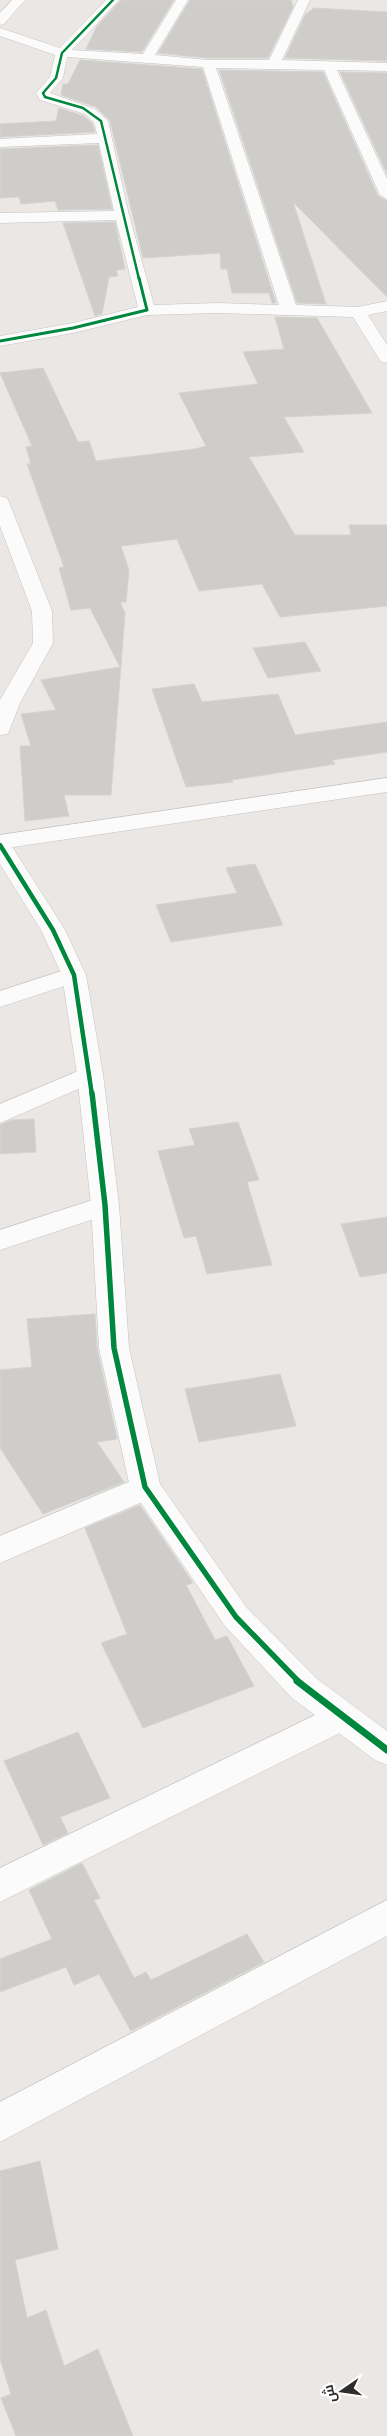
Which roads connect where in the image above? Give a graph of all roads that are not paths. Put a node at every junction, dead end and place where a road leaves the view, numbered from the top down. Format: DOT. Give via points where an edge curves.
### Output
graph roads {
  1 [pos="19,0"];
  2 [pos="113,0"];
  3 [pos="182,0"];
  4 [pos="304,0"];
  5 [pos="0,21"];
  6 [pos="3,33"];
  7 [pos="43,34"];
  8 [pos="62,34"];
  9 [pos="81,35"];
  10 [pos="62,53"];
  11 [pos="147,58"];
  12 [pos="208,64"];
  13 [pos="274,64"];
  14 [pos="330,66"];
  15 [pos="387,67"];
  16 [pos="105,138"];
  17 [pos="0,143"];
  18 [pos="387,195"];
  19 [pos="122,216"];
  20 [pos="0,218"];
  21 [pos="387,306"];
  22 [pos="147,310"];
  23 [pos="289,310"];
  24 [pos="358,312"];
  25 [pos="0,341"];
  26 [pos="387,358"];
  27 [pos="0,502"];
  28 [pos="0,729"];
  29 [pos="387,785"];
  30 [pos="2,853"];
  31 [pos="74,975"];
  32 [pos="0,999"];
  33 [pos="90,1074"];
  34 [pos="0,1114"];
  35 [pos="105,1205"];
  36 [pos="0,1240"];
  37 [pos="145,1487"];
  38 [pos="0,1550"];
  39 [pos="342,1716"];
  40 [pos="387,1750"];
  41 [pos="0,1886"];
  42 [pos="387,1917"];
  43 [pos="0,2123"];
  1 -- 5 [label="street"];
  2 -- 9 [label="street"];
  3 -- 11 [label="street"];
  4 -- 13 [label="street"];
  6 -- 7 [label="street"];
  6 -- 10 [label="street"];
  8 -- 9 [label="street"];
  9 -- 10 [label="street"];
  10 -- 11 [label="street"];
  10 -- 16 [label="street" via="60,71 43,92 45,97 97,116"];
  11 -- 12 [label="street"];
  12 -- 13 [label="street"];
  12 -- 23 [label="street"];
  13 -- 14 [label="street"];
  14 -- 15 [label="street"];
  14 -- 18 [label="street"];
  16 -- 17 [label="street"];
  16 -- 19 [label="street"];
  19 -- 20 [label="street"];
  19 -- 22 [label="street"];
  21 -- 24 [label="street"];
  22 -- 23 [label="street"];
  22 -- 25 [label="street"];
  23 -- 24 [label="street"];
  24 -- 26 [label="street"];
  27 -- 28 [label="street" via="42,611 43,644 9,703"];
  29 -- 30 [label="street"];
  30 -- 31 [label="street" via="53,930"];
  31 -- 32 [label="street"];
  31 -- 33 [label="street"];
  33 -- 34 [label="street"];
  33 -- 35 [label="street"];
  35 -- 36 [label="street"];
  35 -- 37 [label="street" via="114,1348"];
  37 -- 38 [label="street"];
  37 -- 39 [label="street" via="236,1617 304,1688"];
  39 -- 40 [label="street"];
  39 -- 41 [label="street"];
  42 -- 43 [label="street"];
}
